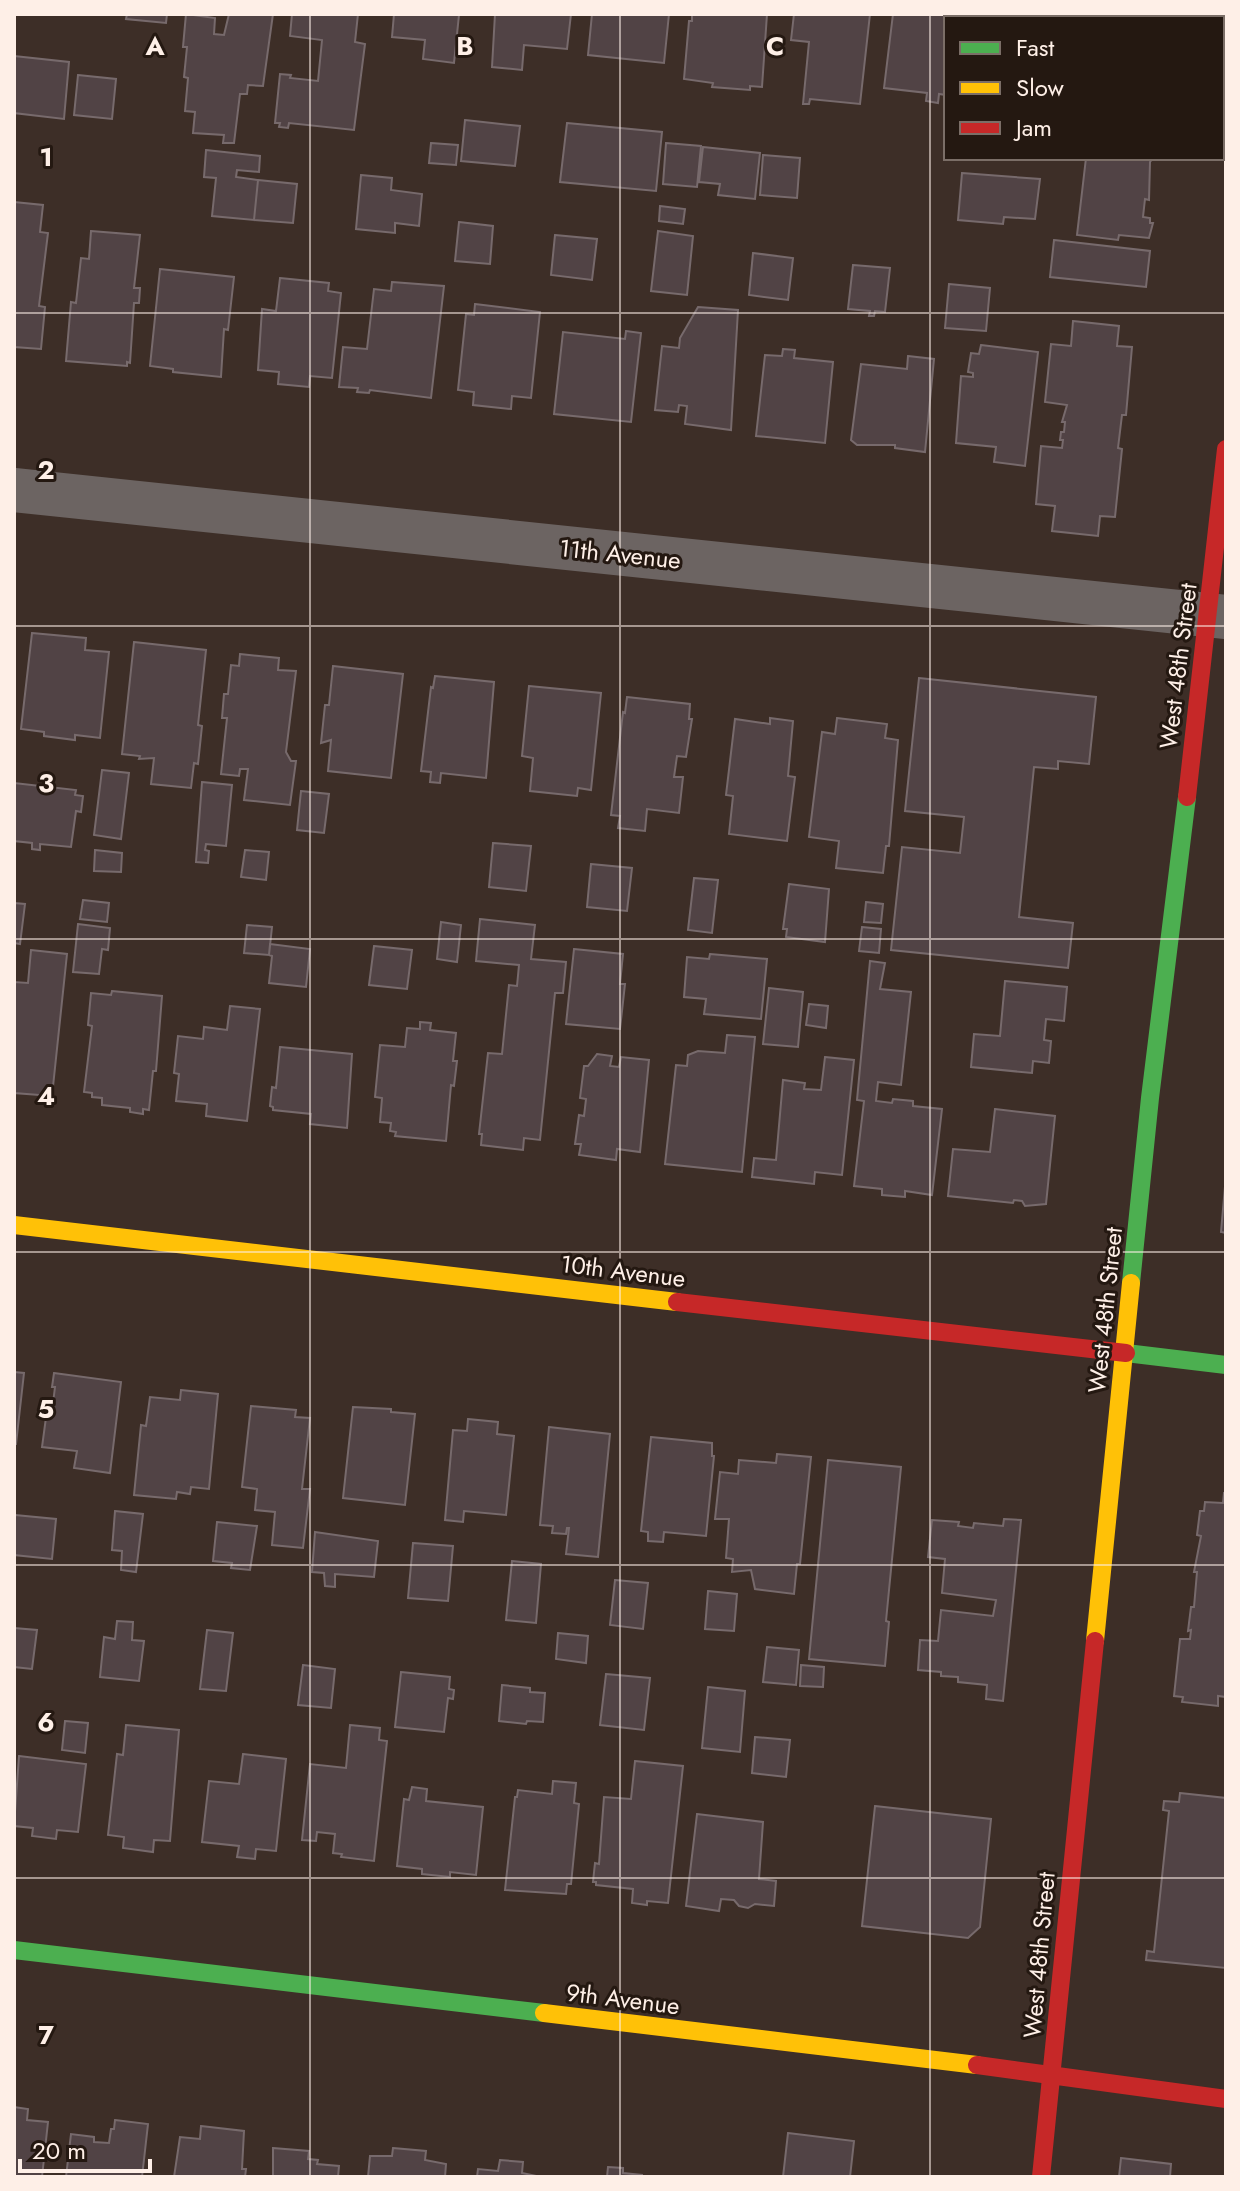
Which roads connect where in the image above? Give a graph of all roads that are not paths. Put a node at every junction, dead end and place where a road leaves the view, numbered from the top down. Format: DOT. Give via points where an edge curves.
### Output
graph roads {
  1 [pos="1226,449"];
  2 [pos="14,490"];
  3 [pos="1218,616"];
  4 [pos="14,1225"];
  5 [pos="1124,1352"];
  6 [pos="1226,1365"];
  7 [pos="14,1950"];
  8 [pos="1051,2074"];
  9 [pos="1226,2099"];
  10 [pos="1041,2177"];
  1 -- 3 [label="street, West 48th Street"];
  2 -- 3 [label="street, 11th Avenue"];
  3 -- 5 [label="street, West 48th Street" via="1156,1051"];
  4 -- 5 [label="street, 10th Avenue"];
  5 -- 6 [label="street, 10th Avenue"];
  5 -- 8 [label="street, West 48th Street"];
  7 -- 8 [label="street, 9th Avenue"];
  8 -- 9 [label="street, 9th Avenue"];
  8 -- 10 [label="street, West 48th Street"];
}
